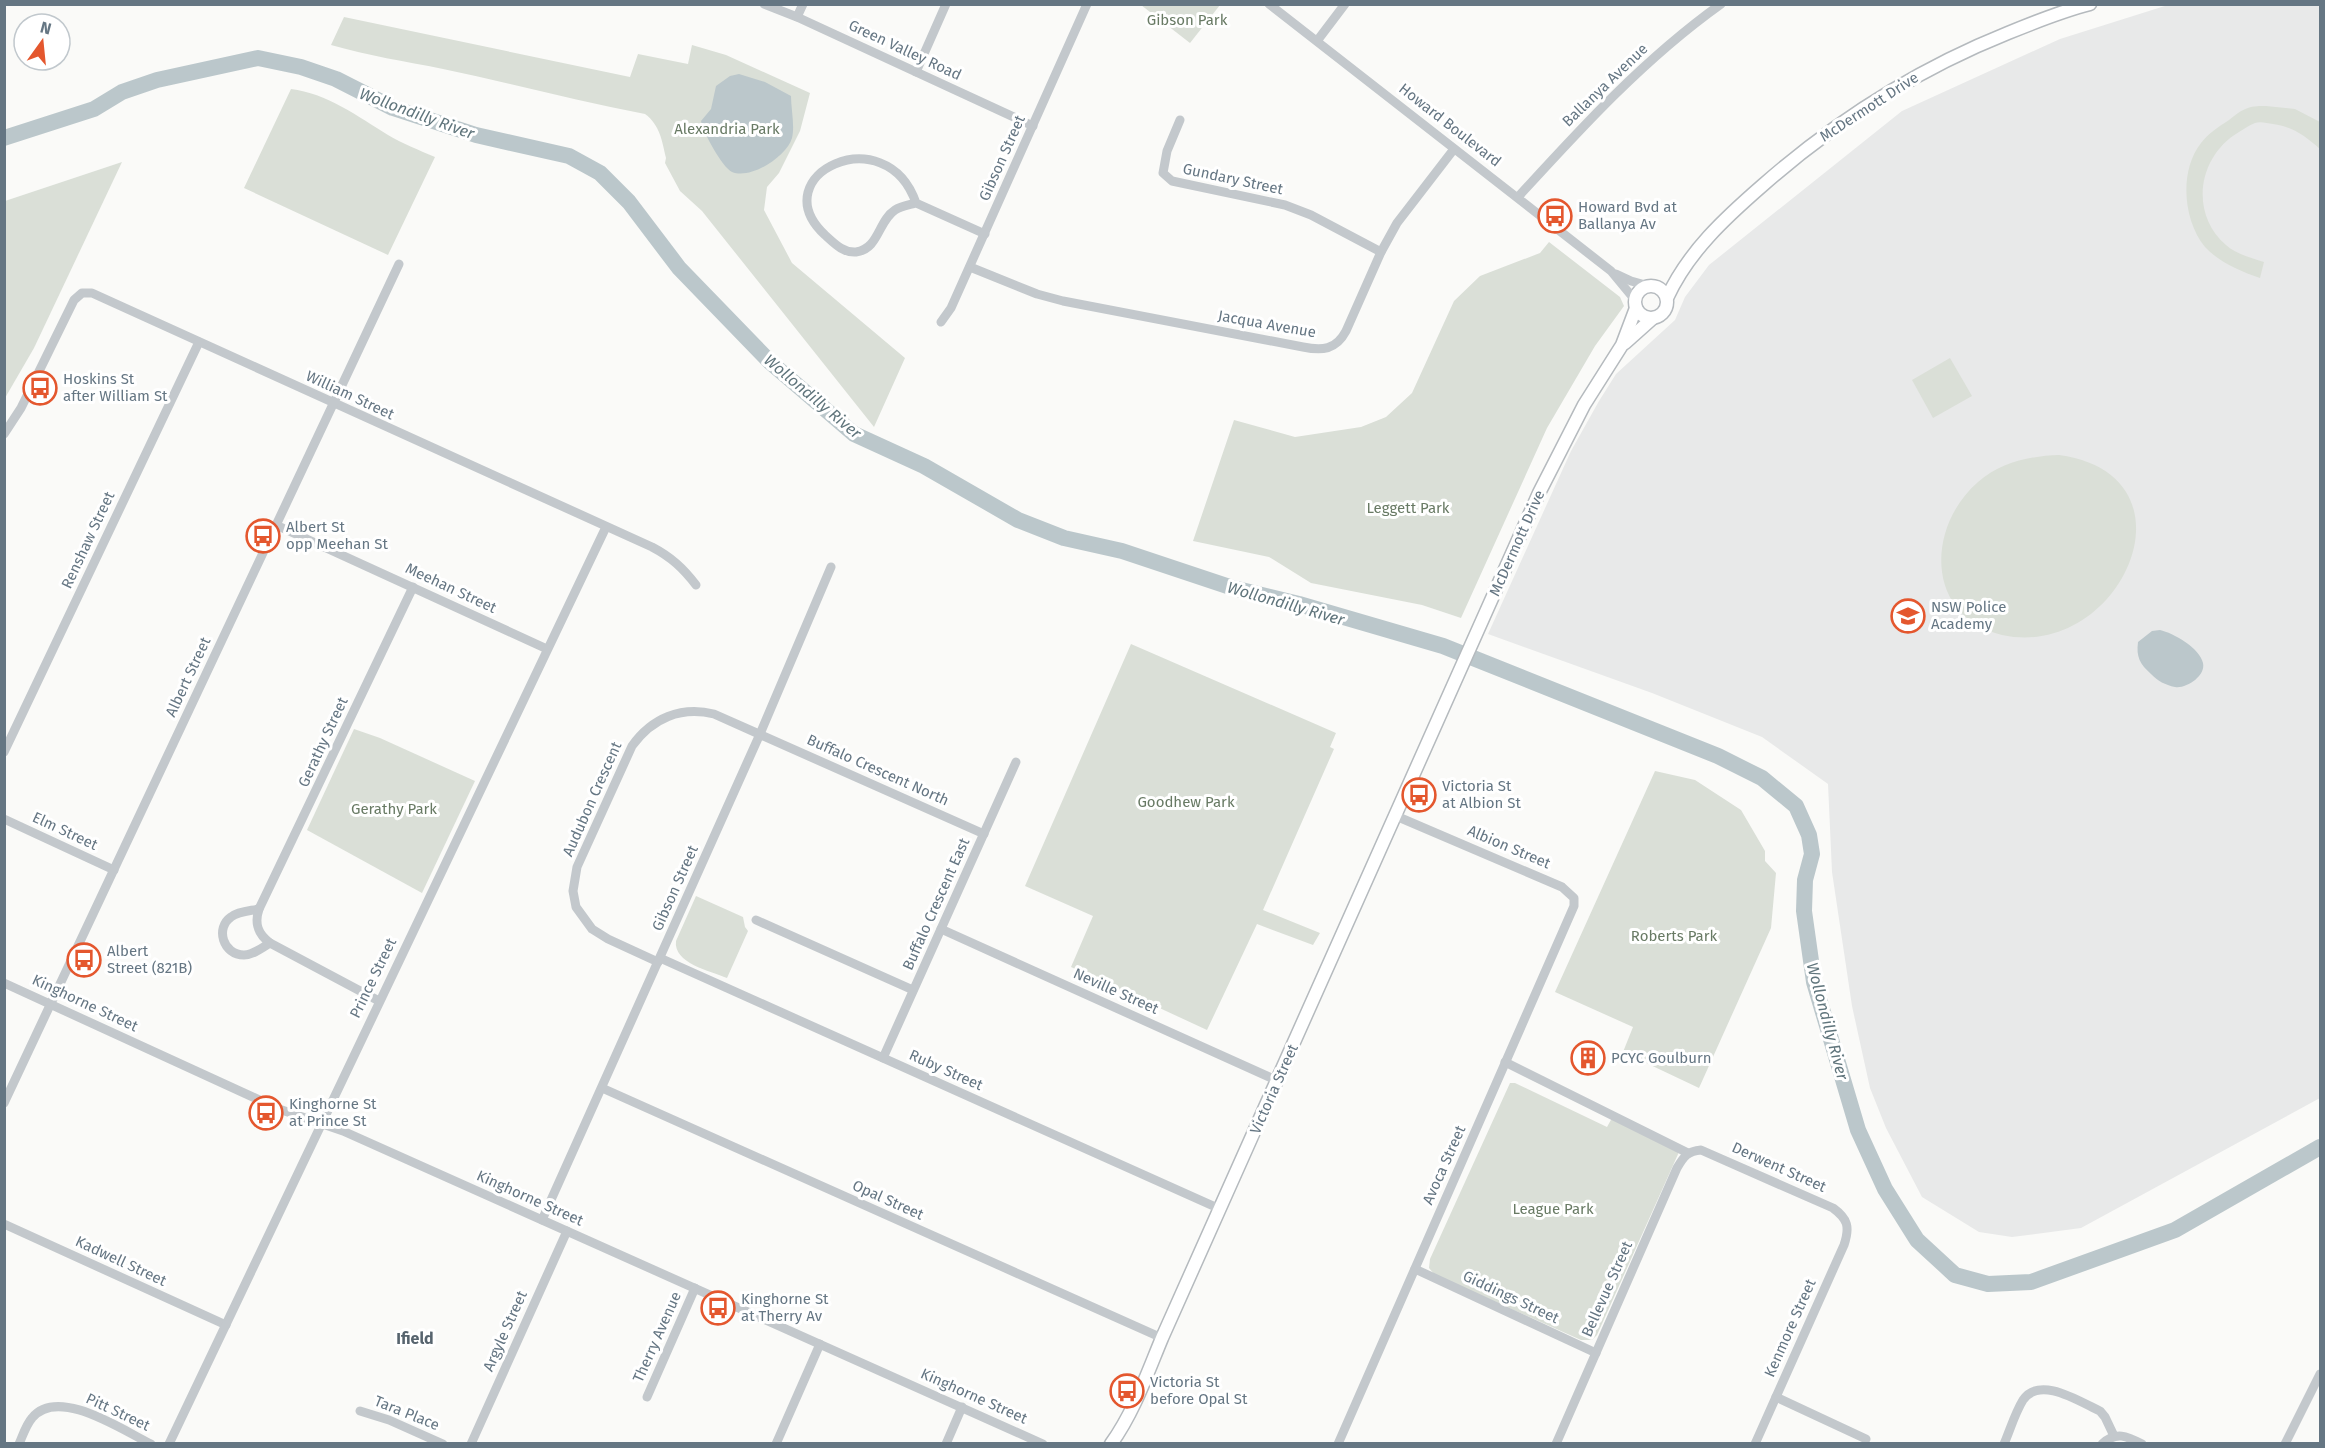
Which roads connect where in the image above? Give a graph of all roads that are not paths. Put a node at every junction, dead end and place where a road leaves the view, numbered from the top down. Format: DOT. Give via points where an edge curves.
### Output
graph roads {
  1 [pos="764,4"];
  2 [pos="803,4"];
  3 [pos="946,4"];
  4 [pos="1087,4"];
  5 [pos="1269,4"];
  6 [pos="1345,4"];
  7 [pos="1721,4"];
  8 [pos="2090,4"];
  9 [pos="797,17"];
  10 [pos="1317,41"];
  11 [pos="916,72"];
  12 [pos="1180,120"];
  13 [pos="1033,126"];
  14 [pos="1454,149"];
  15 [pos="1518,197"];
  16 [pos="916,203"];
  17 [pos="985,234"];
  18 [pos="1381,252"];
  19 [pos="399,264"];
  20 [pos="1684,266"];
  21 [pos="970,267"];
  22 [pos="1611,271"];
  23 [pos="1652,286"];
  24 [pos="1667,298"];
  25 [pos="1636,304"];
  26 [pos="1653,318"];
  27 [pos="941,322"];
  28 [pos="200,342"];
  29 [pos="1623,345"];
  30 [pos="333,404"];
  31 [pos="4,434"];
  32 [pos="276,525"];
  33 [pos="606,527"];
  34 [pos="831,567"];
  35 [pos="696,585"];
  36 [pos="413,587"];
  37 [pos="548,649"];
  38 [pos="760,734"];
  39 [pos="1425,749"];
  40 [pos="4,752"];
  41 [pos="1016,762"];
  42 [pos="1396,816"];
  43 [pos="4,819"];
  44 [pos="984,834"];
  45 [pos="114,870"];
  46 [pos="1574,898"];
  47 [pos="260,909"];
  48 [pos="756,920"];
  49 [pos="941,929"];
  50 [pos="270,943"];
  51 [pos="659,960"];
  52 [pos="4,983"];
  53 [pos="913,990"];
  54 [pos="379,1001"];
  55 [pos="51,1004"];
  56 [pos="883,1058"];
  57 [pos="1505,1062"];
  58 [pos="1278,1081"];
  59 [pos="602,1088"];
  60 [pos="4,1103"];
  61 [pos="322,1123"];
  62 [pos="1690,1152"];
  63 [pos="1220,1209"];
  64 [pos="542,1220"];
  65 [pos="4,1224"];
  66 [pos="1848,1224"];
  67 [pos="567,1231"];
  68 [pos="1415,1269"];
  69 [pos="695,1288"];
  70 [pos="226,1325"];
  71 [pos="1162,1338"];
  72 [pos="820,1344"];
  73 [pos="1596,1353"];
  74 [pos="2320,1374"];
  75 [pos="647,1397"];
  76 [pos="1776,1397"];
  77 [pos="962,1407"];
  78 [pos="360,1411"];
  79 [pos="1122,1428"];
  80 [pos="2114,1436"];
  81 [pos="1866,1439"];
  82 [pos="19,1443"];
  83 [pos="151,1443"];
  84 [pos="169,1443"];
  85 [pos="443,1443"];
  86 [pos="471,1443"];
  87 [pos="776,1443"];
  88 [pos="946,1443"];
  89 [pos="1043,1443"];
  90 [pos="1111,1443"];
  91 [pos="1119,1443"];
  92 [pos="1338,1443"];
  93 [pos="1556,1443"];
  94 [pos="1755,1443"];
  95 [pos="2004,1443"];
  96 [pos="2102,1443"];
  97 [pos="2142,1443"];
  98 [pos="2286,1443"];
  1 -- 9 [label="street, Green Valley Road"];
  2 -- 9 [label="street"];
  3 -- 11 [label="street"];
  4 -- 13 [label="street, Gibson Street"];
  5 -- 10 [label="street, Howard Boulevard"];
  6 -- 10 [label="street"];
  7 -- 15 [label="street, Ballanya Avenue" via="1625,84"];
  8 -- 20 [label="main road, McDermott Drive" via="1954,55 1865,106 1791,160 1718,226"];
  9 -- 11 [label="street, Green Valley Road"];
  10 -- 14 [label="street, Howard Boulevard"];
  11 -- 13 [label="street, Green Valley Road"];
  12 -- 18 [label="street, Gundary Street" via="1164,163 1163,173 1172,181 1285,205"];
  13 -- 17 [label="street, Gibson Street"];
  14 -- 15 [label="street, Howard Boulevard"];
  14 -- 18 [label="street, Jacqua Avenue" via="1408,208"];
  15 -- 22 [label="street, Howard Boulevard"];
  16 -- 16 [label="street" via="906,180 895,171 885,164 859,159 825,169 811,185 807,202 817,228 840,248 855,252 870,246 893,210"];
  16 -- 17 [label="street"];
  17 -- 21 [label="street, Gibson Street"];
  18 -- 21 [label="street, Jacqua Avenue" via="1340,342 1318,350 1063,301"];
  19 -- 30 [label="street, Albert Street"];
  20 -- 23 [label="main road, McDermott Drive"];
  20 -- 24 [label="main road, McDermott Drive"];
  21 -- 27 [label="street, Gibson Street"];
  22 -- 23 [label="street, Howard Boulevard"];
  22 -- 25 [label="street, Howard Boulevard"];
  23 -- 24 [label="main road" via="1663,290"];
  23 -- 25 [label="main road" via="1640,290"];
  24 -- 26 [label="main road" via="1663,313"];
  25 -- 26 [label="main road" via="1645,317"];
  25 -- 29 [label="main road, McDermott Drive"];
  26 -- 29 [label="main road, McDermott Drive"];
  28 -- 30 [label="street, William Street"];
  28 -- 31 [label="street, William Street" via="96,294 82,293 70,305 21,408"];
  28 -- 40 [label="street, Renshaw Street"];
  29 -- 39 [label="main road, McDermott Drive" via="1584,405 1539,493"];
  30 -- 32 [label="street, Albert Street"];
  30 -- 33 [label="street, William Street"];
  32 -- 36 [label="street, Meehan Street"];
  32 -- 45 [label="street, Albert Street"];
  33 -- 35 [label="street, William Street" via="671,557"];
  33 -- 37 [label="street, Prince Street"];
  34 -- 38 [label="street, Gibson Street"];
  36 -- 37 [label="street, Meehan Street"];
  36 -- 47 [label="street, Gerathy Street"];
  37 -- 54 [label="street, Prince Street"];
  38 -- 44 [label="street, Buffalo Crescent North"];
  38 -- 51 [label="street, Gibson Street"];
  38 -- 51 [label="street, Audubon Crescent" via="714,714 696,711 667,716 651,725 632,746 585,849 573,882 581,916 599,935"];
  39 -- 42 [label="main road, Victoria Street"];
  41 -- 44 [label="street, Buffalo Crescent East"];
  42 -- 46 [label="street, Albion Street" via="1562,887"];
  42 -- 58 [label="main road, Victoria Street"];
  43 -- 45 [label="street, Elm Street"];
  44 -- 49 [label="street, Buffalo Crescent East"];
  45 -- 55 [label="street, Albert Street"];
  46 -- 57 [label="street, Avoca Street" via="1571,915"];
  47 -- 50 [label="street" via="258,928"];
  47 -- 50 [label="street" via="233,915 225,923 223,938 228,948 244,955"];
  48 -- 53 [label="street"];
  49 -- 53 [label="street, Buffalo Crescent East"];
  49 -- 58 [label="street, Neville Street"];
  50 -- 54 [label="street"];
  51 -- 56 [label="street, Ruby Street"];
  51 -- 59 [label="street, Gibson Street"];
  52 -- 55 [label="street, Kinghorne Street"];
  53 -- 56 [label="street, Buffalo Crescent East"];
  54 -- 61 [label="street, Prince Street"];
  55 -- 60 [label="street, Albert Street"];
  55 -- 61 [label="street, Kinghorne Street" via="279,1109"];
  56 -- 63 [label="street, Ruby Street"];
  57 -- 62 [label="street, Derwent Street"];
  57 -- 68 [label="street, Avoca Street"];
  58 -- 63 [label="main road, Victoria Street"];
  59 -- 64 [label="street, Gibson Street"];
  59 -- 71 [label="street, Opal Street"];
  61 -- 64 [label="street, Kinghorne Street"];
  61 -- 70 [label="street, Prince Street"];
  62 -- 66 [label="street, Derwent Street" via="1701,1150 1833,1208"];
  62 -- 73 [label="street, Bellevue Street" via="1677,1168"];
  63 -- 71 [label="main road, Victoria Street"];
  64 -- 67 [label="street, Kinghorne Street"];
  65 -- 70 [label="street, Kadwell Street"];
  66 -- 76 [label="street, Kenmore Street" via="1844,1245"];
  67 -- 69 [label="street, Kinghorne Street"];
  67 -- 86 [label="street, Argyle Street"];
  68 -- 73 [label="street, Giddings Street"];
  68 -- 92 [label="street, Avoca Street"];
  69 -- 72 [label="street, Kinghorne Street"];
  69 -- 75 [label="street, Therry Avenue"];
  70 -- 84 [label="street, Prince Street"];
  71 -- 79 [label="main road, Victoria Street"];
  72 -- 77 [label="street, Kinghorne Street"];
  72 -- 87 [label="street"];
  73 -- 93 [label="street, Bellevue Street"];
  74 -- 98 [label="street"];
  76 -- 81 [label="street"];
  76 -- 94 [label="street, Kenmore Street"];
  77 -- 88 [label="street"];
  77 -- 89 [label="street, Kinghorne Street"];
  78 -- 85 [label="street, Tara Place"];
  79 -- 90 [label="main road, Victoria Street"];
  79 -- 91 [label="main road, Victoria Street"];
  80 -- 95 [label="street" via="2100,1411 2043,1389 2024,1399"];
  80 -- 96 [label="street"];
  80 -- 97 [label="street"];
  82 -- 83 [label="street, Pitt Street" via="32,1418 54,1405 80,1410"];
}
